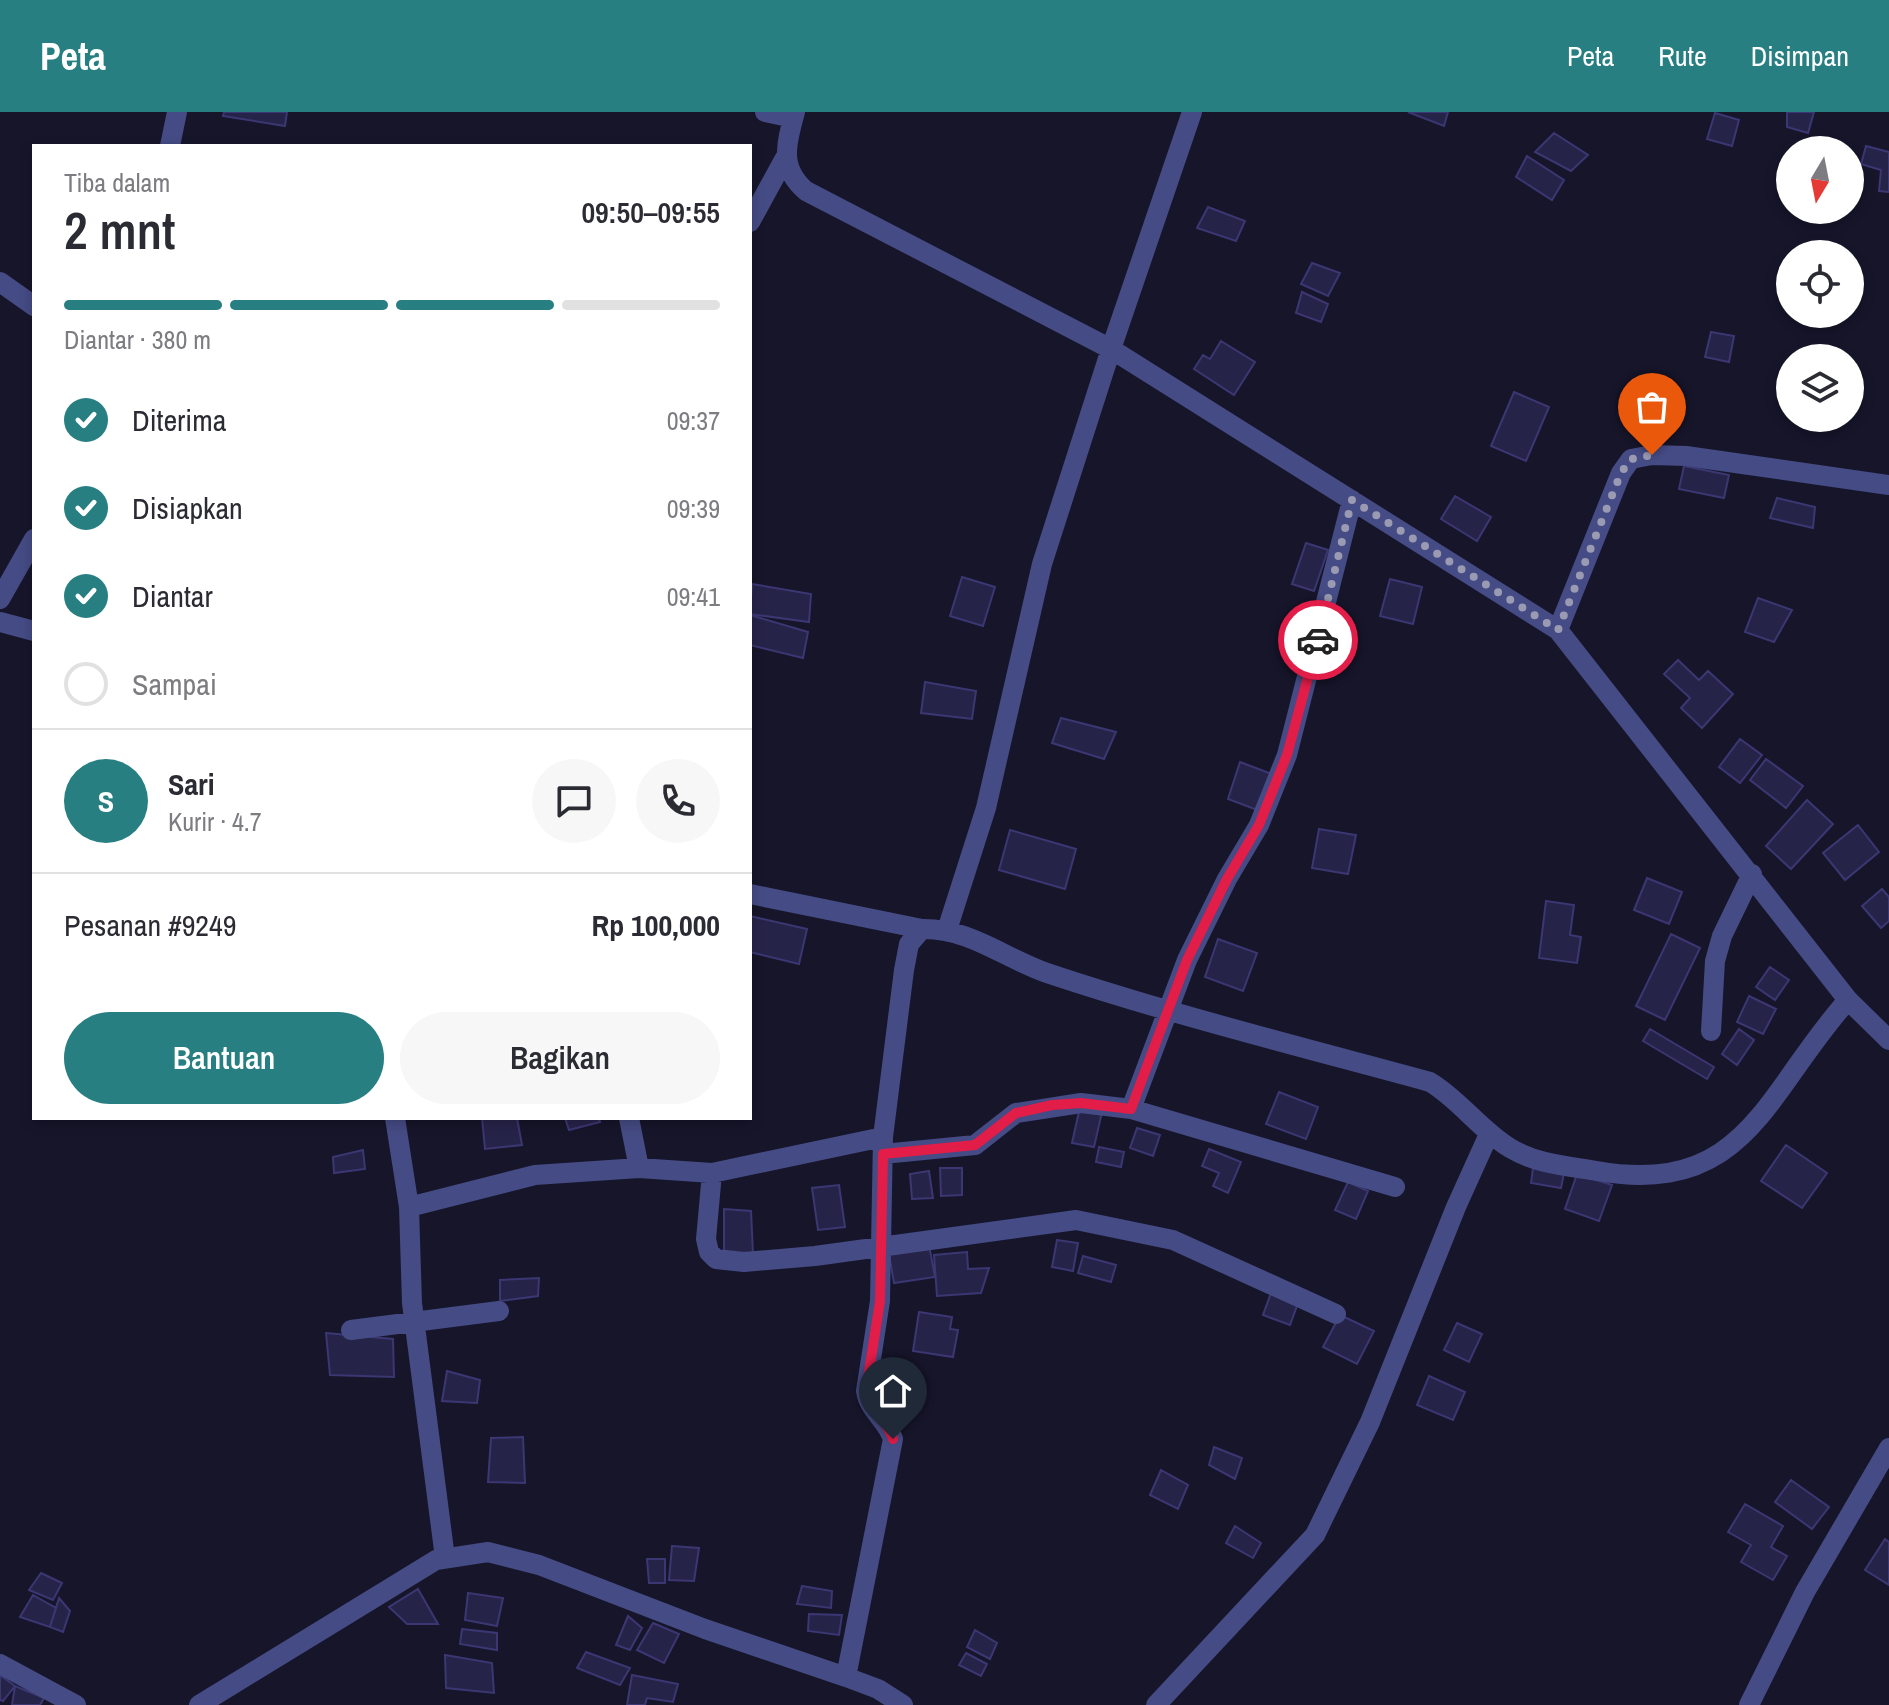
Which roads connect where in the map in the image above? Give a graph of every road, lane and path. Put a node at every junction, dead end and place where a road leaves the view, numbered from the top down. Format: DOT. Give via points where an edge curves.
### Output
graph roads {
  1 [pos="177,112"];
  2 [pos="765,112"];
  3 [pos="1192,112"];
  4 [pos="794,115"];
  5 [pos="170,144"];
  6 [pos="785,158"];
  7 [pos="772,178"];
  8 [pos="797,184"];
  9 [pos="752,218"];
  10 [pos="0,282"];
  11 [pos="32,304"];
  12 [pos="1111,349"];
  13 [pos="1889,485"];
  14 [pos="1352,500"];
  15 [pos="32,543"];
  16 [pos="0,599"];
  17 [pos="0,622"];
  18 [pos="32,630"];
  19 [pos="1558,630"];
  20 [pos="1752,874"];
  21 [pos="752,894"];
  22 [pos="922,929"];
  23 [pos="947,930"];
  24 [pos="1848,1000"];
  25 [pos="1168,1011"];
  26 [pos="1711,1031"];
  27 [pos="1889,1040"];
  28 [pos="1131,1109"];
  29 [pos="395,1120"];
  30 [pos="629,1120"];
  31 [pos="1489,1134"];
  32 [pos="883,1146"];
  33 [pos="639,1168"];
  34 [pos="712,1173"];
  35 [pos="1395,1187"];
  36 [pos="409,1207"];
  37 [pos="882,1246"];
  38 [pos="499,1311"];
  39 [pos="1336,1314"];
  40 [pos="415,1323"];
  41 [pos="351,1330"];
  42 [pos="1889,1448"];
  43 [pos="445,1558"];
  44 [pos="0,1664"];
  45 [pos="846,1677"];
  46 [pos="873,1697"];
  47 [pos="76,1705"];
  48 [pos="199,1705"];
  49 [pos="903,1705"];
  50 [pos="1156,1705"];
  51 [pos="1749,1705"];
  1 -- 5 [label="street"];
  2 -- 4 [label="street"];
  3 -- 12 [label="street"];
  4 -- 6 [label="street"];
  6 -- 7 [label="street"];
  6 -- 8 [label="street"];
  7 -- 8 [label="street"];
  7 -- 9 [label="street"];
  8 -- 12 [label="street"];
  10 -- 11 [label="street"];
  12 -- 14 [label="street"];
  12 -- 23 [label="street" via="1042,564 986,808"];
  13 -- 19 [label="street" via="1686,456 1631,459"];
  14 -- 19 [label="street"];
  14 -- 25 [label="street" via="1287,755 1259,825 1187,960"];
  15 -- 16 [label="street"];
  17 -- 18 [label="street"];
  19 -- 20 [label="street"];
  20 -- 24 [label="street"];
  20 -- 26 [label="street" via="1715,961"];
  21 -- 22 [label="street"];
  22 -- 23 [label="street"];
  22 -- 32 [label="street" via="909,944 904,970"];
  23 -- 25 [label="street" via="1045,972"];
  24 -- 27 [label="street"];
  24 -- 31 [label="street" via="1760,1115 1708,1163 1668,1176 1613,1174 1536,1161"];
  25 -- 28 [label="street"];
  25 -- 31 [label="street" via="1430,1082"];
  28 -- 32 [label="street" via="1052,1105 1016,1113 975,1145"];
  28 -- 35 [label="street"];
  29 -- 36 [label="street"];
  30 -- 33 [label="street"];
  31 -- 50 [label="street" via="1370,1422 1315,1535"];
  32 -- 34 [label="street"];
  32 -- 37 [label="street"];
  33 -- 34 [label="street"];
  33 -- 36 [label="street" via="535,1175"];
  34 -- 37 [label="street" via="706,1239 716,1259 744,1262"];
  36 -- 40 [label="street"];
  37 -- 39 [label="street" via="1076,1220 1173,1240"];
  37 -- 45 [label="street" via="880,1301 866,1391 893,1439"];
  38 -- 40 [label="street"];
  40 -- 41 [label="street"];
  40 -- 43 [label="street"];
  42 -- 51 [label="street" via="1805,1592"];
  43 -- 45 [label="street" via="488,1552 515,1557"];
  43 -- 48 [label="street"];
  44 -- 47 [label="street"];
  45 -- 46 [label="street"];
  46 -- 49 [label="street"];
}
